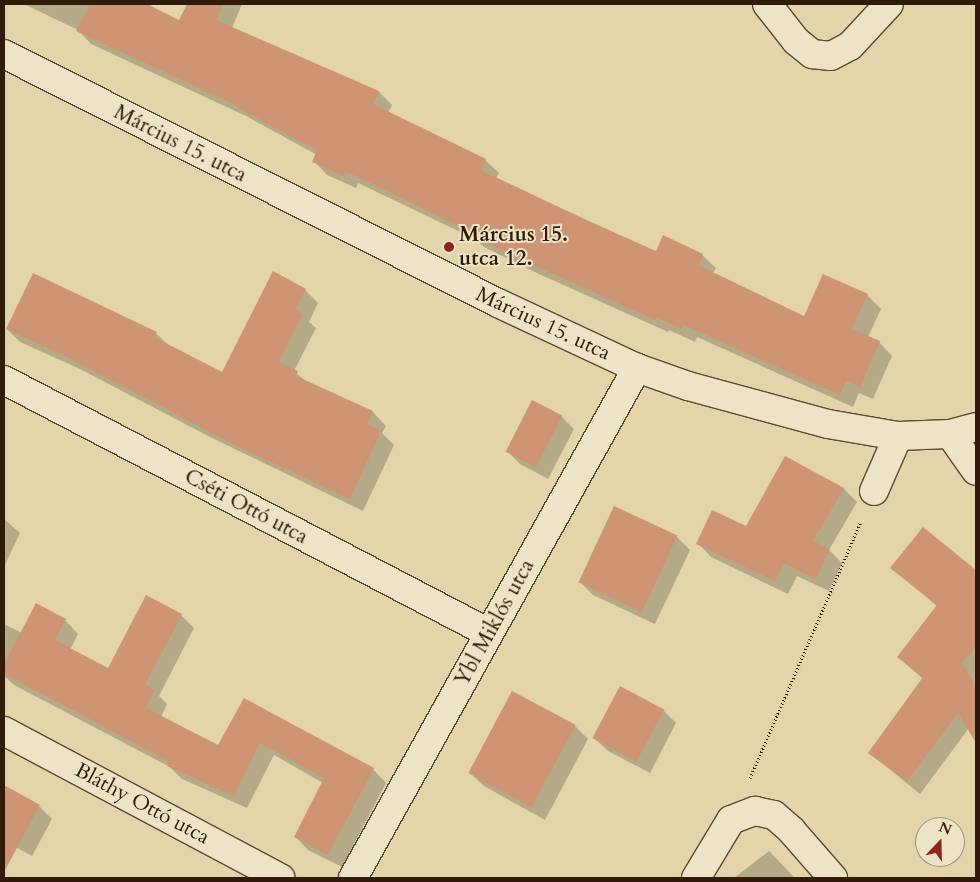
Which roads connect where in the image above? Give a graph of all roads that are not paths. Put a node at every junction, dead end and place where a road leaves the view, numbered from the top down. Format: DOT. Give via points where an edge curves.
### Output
graph roads {
  1 [pos="767,4"];
  2 [pos="889,4"];
  3 [pos="4,54"];
  4 [pos="637,368"];
  5 [pos="4,380"];
  6 [pos="976,427"];
  7 [pos="950,434"];
  8 [pos="898,436"];
  9 [pos="976,471"];
  10 [pos="874,491"];
  11 [pos="489,633"];
  12 [pos="4,731"];
  13 [pos="280,878"];
  14 [pos="353,878"];
  15 [pos="696,878"];
  16 [pos="833,878"];
  1 -- 2 [label="street" via="796,41 812,54 831,56 850,46"];
  3 -- 4 [label="street, Március 15. utca" via="498,303"];
  4 -- 8 [label="street, Március 15. utca" via="688,386 828,424"];
  4 -- 11 [label="street, Ybl Miklós utca"];
  5 -- 11 [label="street, Cséti Ottó utca"];
  6 -- 7 [label="street, Március 15. utca"];
  7 -- 8 [label="street, Március 15. utca"];
  7 -- 9 [label="street"];
  8 -- 10 [label="street"];
  11 -- 14 [label="street, Ybl Miklós utca"];
  12 -- 13 [label="street, Bláthy Ottó utca"];
  15 -- 16 [label="street" via="731,820 754,811 774,815 792,830"];
}
